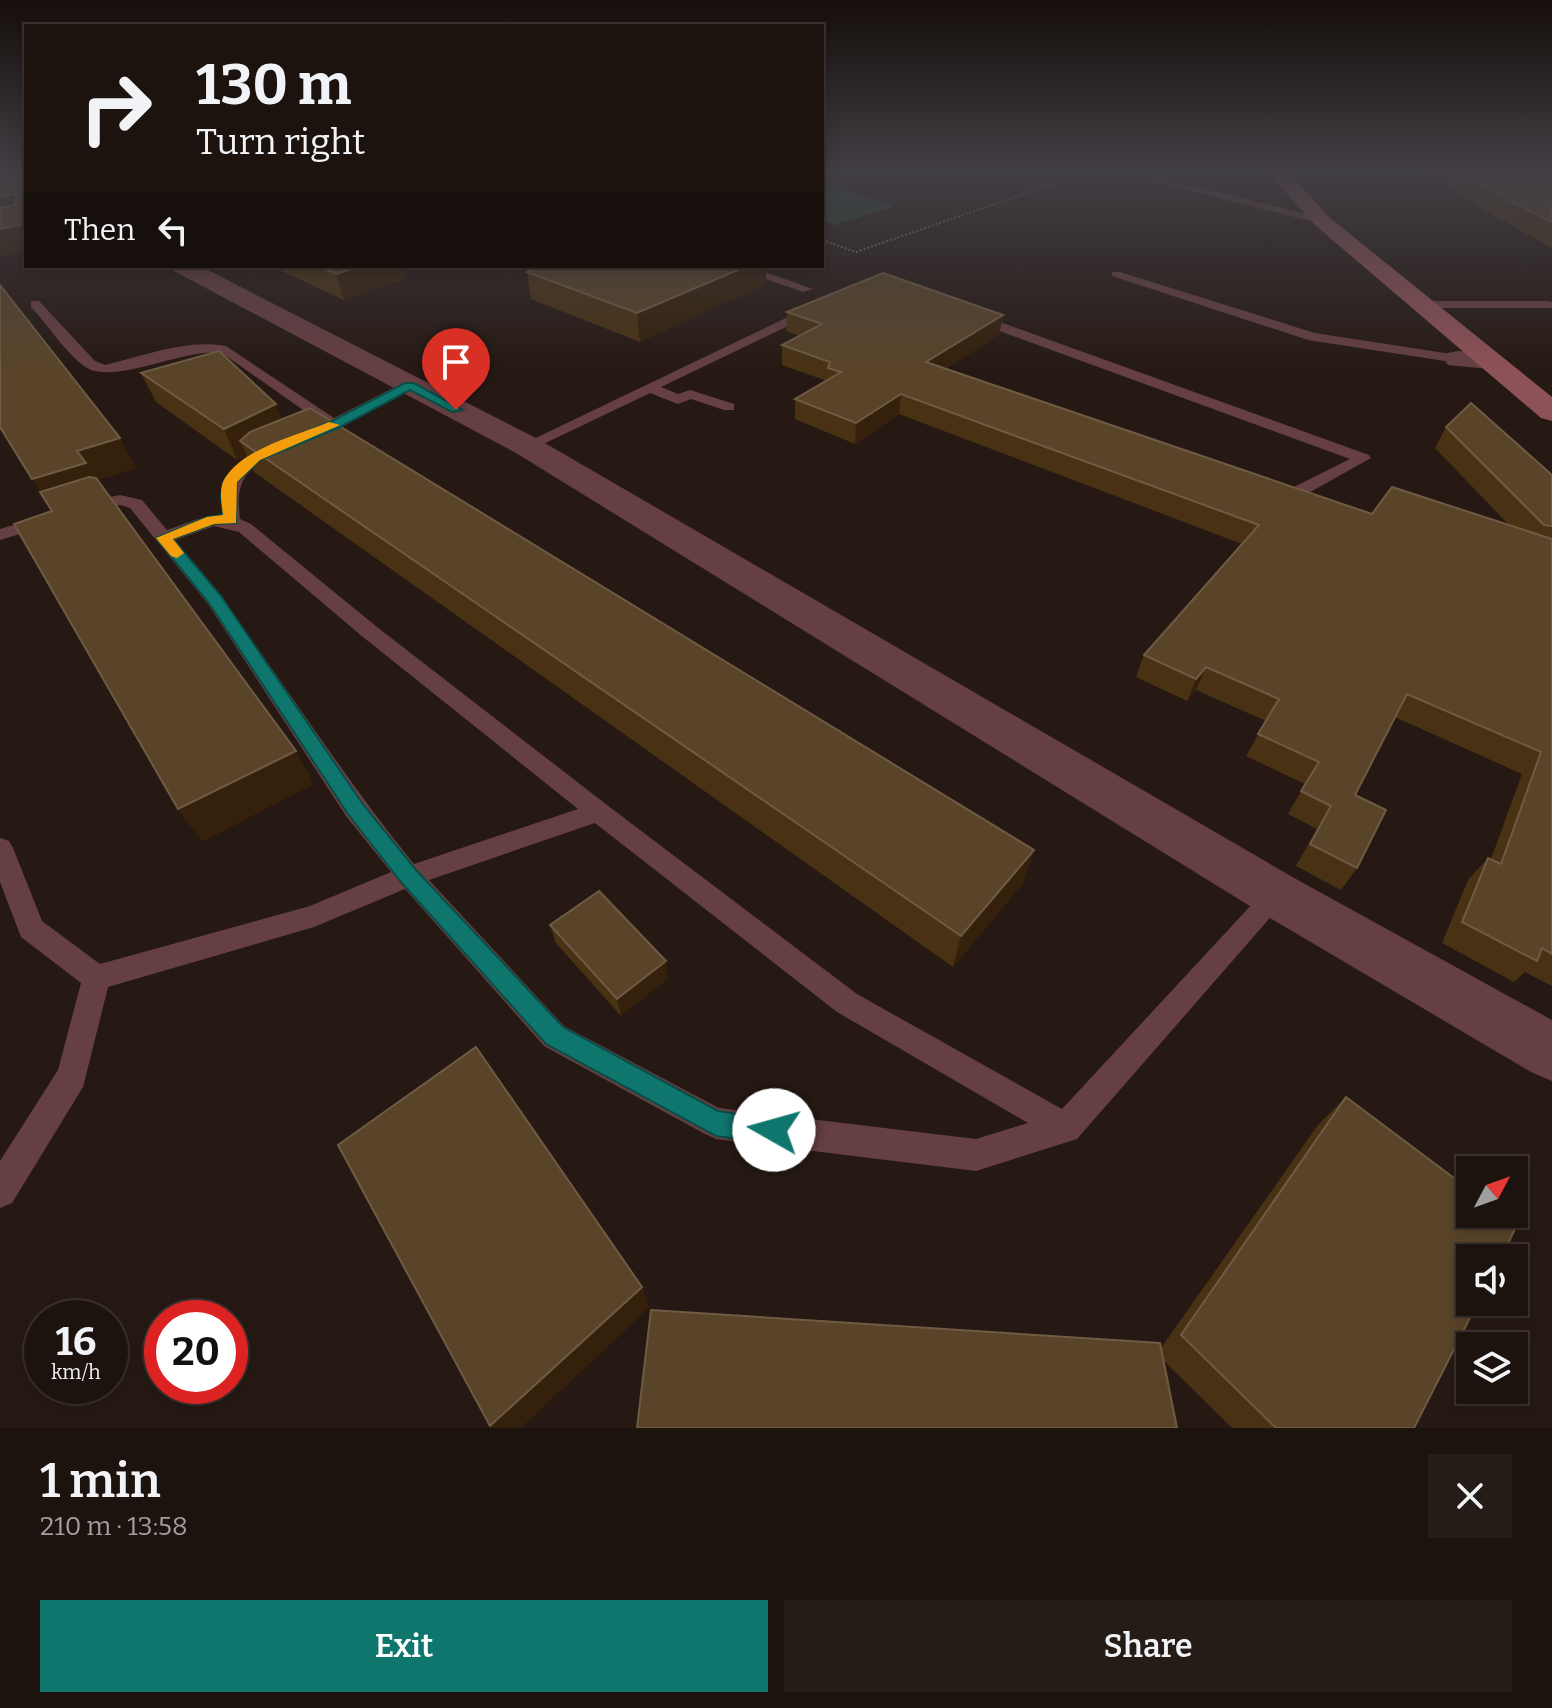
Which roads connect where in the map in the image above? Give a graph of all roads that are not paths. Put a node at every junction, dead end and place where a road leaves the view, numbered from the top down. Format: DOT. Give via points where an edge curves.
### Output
graph roads {
  1 [pos="1342,238"];
  2 [pos="186,268"];
  3 [pos="742,268"];
  4 [pos="1116,274"];
  5 [pos="807,289"];
  6 [pos="828,301"];
  7 [pos="35,304"];
  8 [pos="1423,305"];
  9 [pos="1549,305"];
  10 [pos="962,312"];
  11 [pos="1458,359"];
  12 [pos="1489,361"];
  13 [pos="410,385"];
  14 [pos="649,387"];
  15 [pos="729,407"];
  16 [pos="1552,412"];
  17 [pos="334,425"];
  18 [pos="527,446"];
  19 [pos="1290,496"];
  20 [pos="231,520"];
  21 [pos="0,535"];
  22 [pos="164,538"];
  23 [pos="598,812"];
  24 [pos="0,848"];
  25 [pos="409,876"];
  26 [pos="1277,895"];
  27 [pos="96,978"];
  28 [pos="1552,1052"];
  29 [pos="1066,1128"];
  30 [pos="0,1191"];
  1 -- 8 [label="street"];
  2 -- 13 [label="street"];
  3 -- 5 [label="lane"];
  4 -- 11 [label="lane" via="1313,337"];
  6 -- 14 [label="lane"];
  7 -- 17 [label="lane" via="90,364 104,370 208,347 226,350"];
  8 -- 9 [label="lane"];
  8 -- 12 [label="street"];
  10 -- 19 [label="lane" via="1363,458"];
  11 -- 12 [label="street"];
  12 -- 16 [label="street"];
  13 -- 17 [label="lane"];
  13 -- 18 [label="street"];
  14 -- 15 [label="lane" via="678,400 690,394"];
  14 -- 18 [label="lane"];
  17 -- 20 [label="lane" via="256,458 231,480"];
  18 -- 26 [label="street"];
  20 -- 22 [label="lane" via="212,520"];
  20 -- 23 [label="lane"];
  21 -- 22 [label="lane" via="120,500 136,504"];
  22 -- 25 [label="lane" via="215,600 355,809"];
  23 -- 25 [label="lane"];
  23 -- 29 [label="lane" via="847,1003"];
  24 -- 27 [label="lane" via="31,929"];
  25 -- 27 [label="lane" via="314,916"];
  25 -- 29 [label="lane" via="554,1036 716,1123 976,1155"];
  26 -- 28 [label="street"];
  26 -- 29 [label="lane"];
  27 -- 30 [label="lane" via="72,1076"];
}
